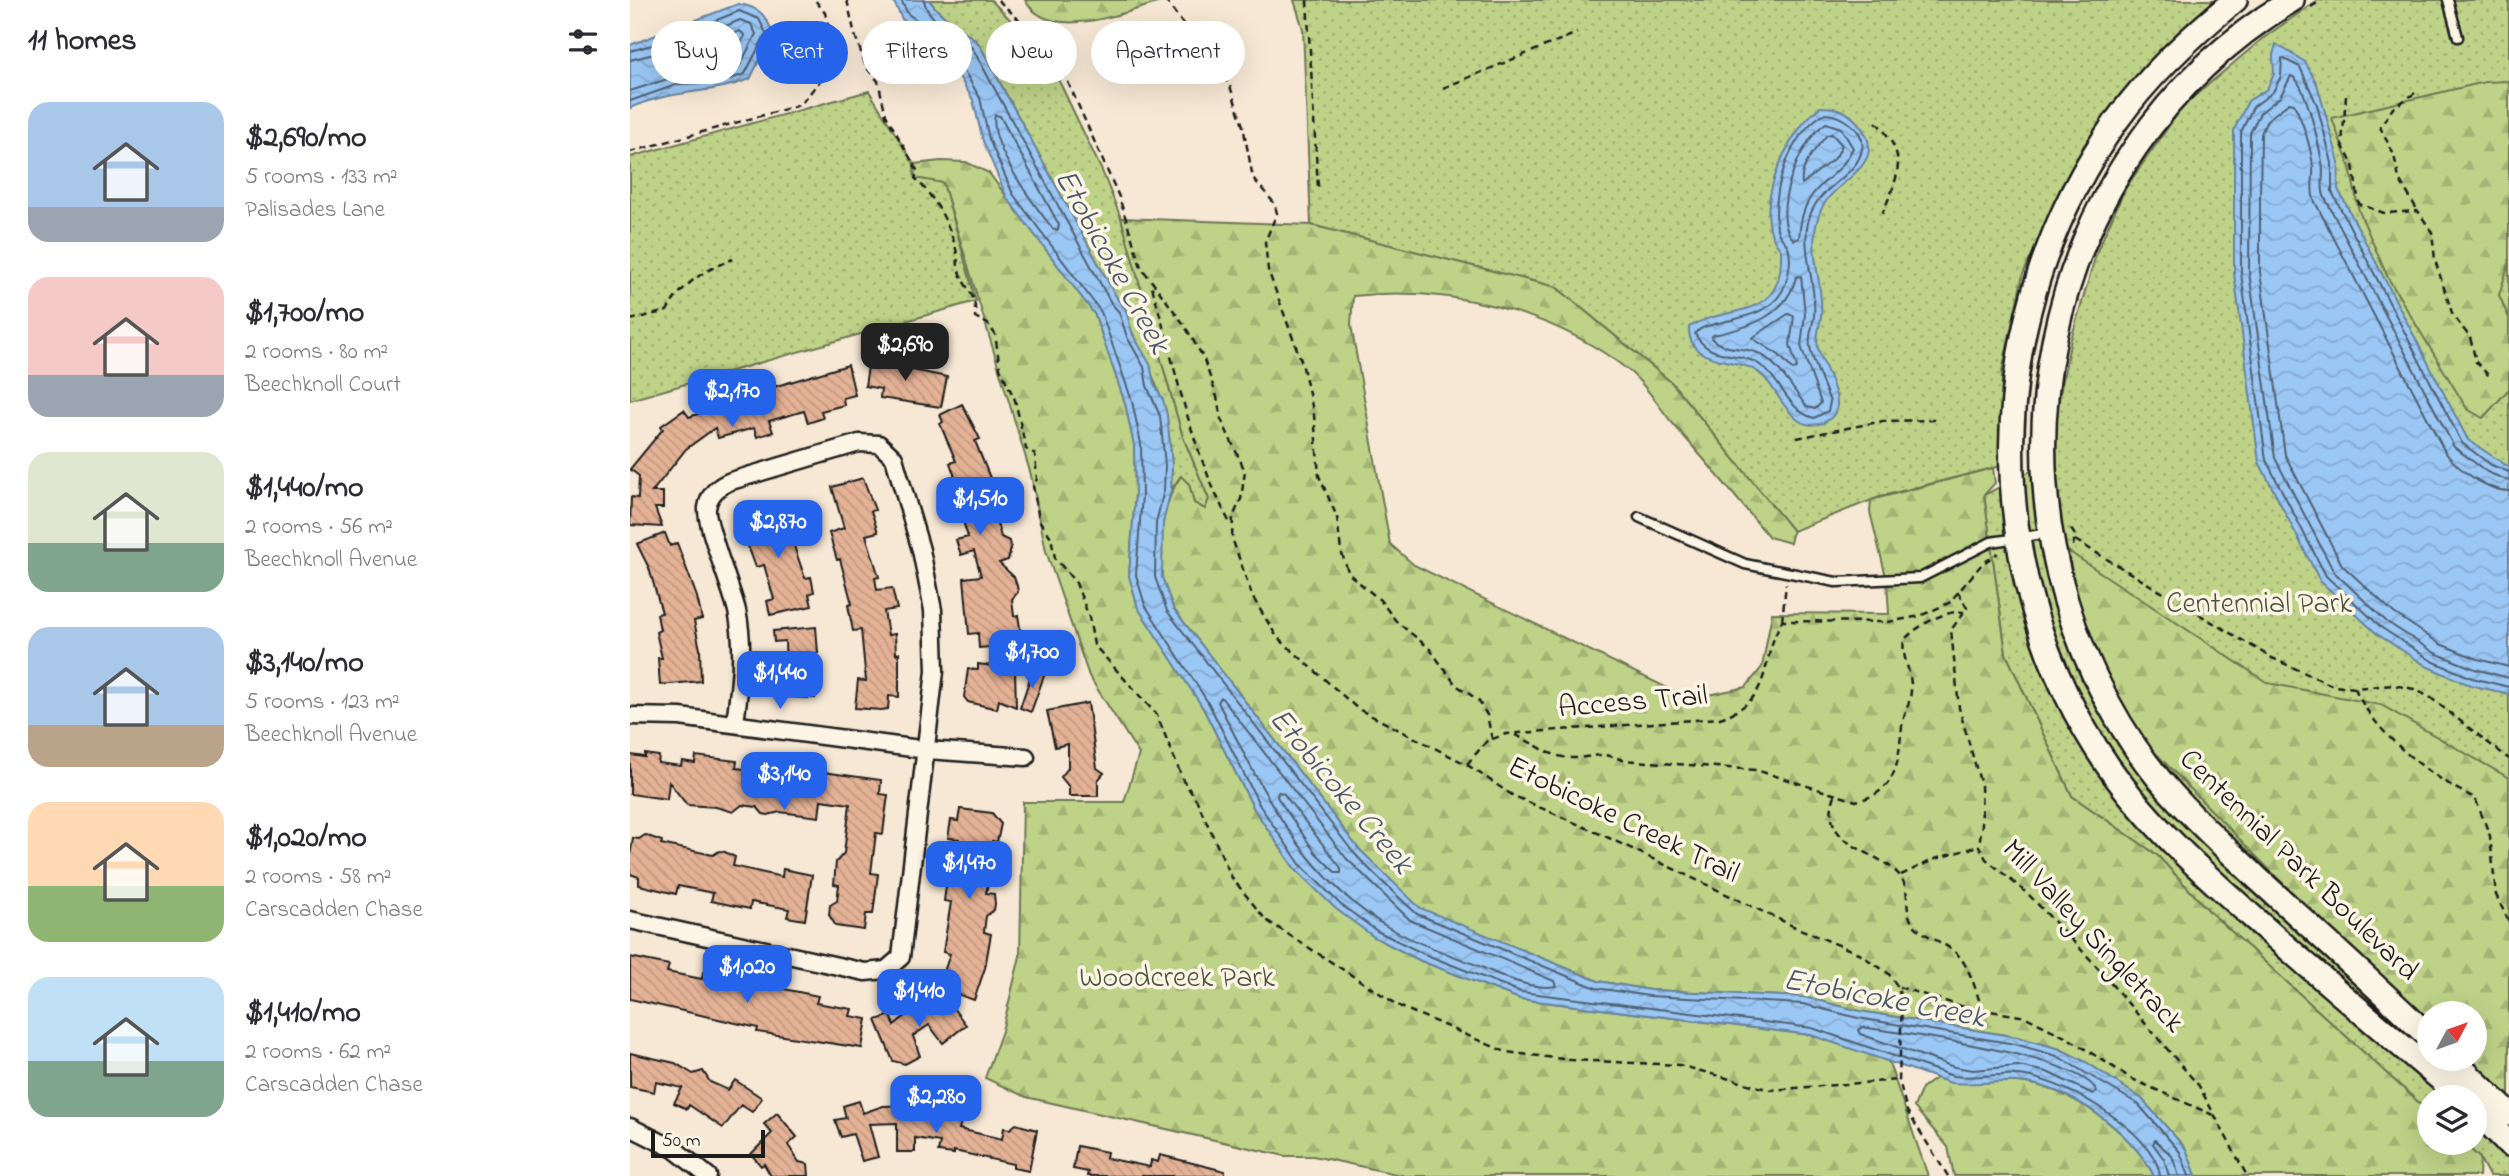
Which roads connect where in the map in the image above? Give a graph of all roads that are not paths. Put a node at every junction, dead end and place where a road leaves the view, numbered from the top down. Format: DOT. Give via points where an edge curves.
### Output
graph roads {
  1 [pos="2235,0"];
  2 [pos="2448,0"];
  3 [pos="2297,6"];
  4 [pos="2458,37"];
  5 [pos="1639,517"];
  6 [pos="2058,529"];
  7 [pos="2017,538"];
  8 [pos="630,716"];
  9 [pos="735,723"];
  10 [pos="927,750"];
  11 [pos="1026,757"];
  12 [pos="630,920"];
  13 [pos="2417,1026"];
  14 [pos="2464,1071"];
  15 [pos="2448,1085"];
  16 [pos="2509,1114"];
  17 [pos="2487,1121"];
  18 [pos="630,1128"];
  19 [pos="2509,1144"];
  20 [pos="708,1176"];
  1 -- 7 [label="street, Centennial Park Boulevard" via="2139,92 2096,151 2058,223 2031,297 2014,382 2010,476"];
  2 -- 4 [label="lane"];
  3 -- 6 [label="street, Centennial Park Boulevard" via="2219,54 2164,111 2125,164 2088,234 2063,303 2046,394 2043,491"];
  5 -- 7 [label="lane" via="1745,564 1836,582 1920,578 1991,542"];
  6 -- 7 [label="lane"];
  6 -- 13 [label="street, Centennial Park Boulevard" via="2076,635 2091,671 2136,748 2215,839"];
  7 -- 15 [label="street, Centennial Park Boulevard" via="2033,607 2060,680 2129,793 2243,908"];
  8 -- 9 [label="street"];
  9 -- 10 [label="street"];
  9 -- 10 [label="street" via="740,634 737,610 707,515 711,496 731,481 873,442 894,458 928,579 935,650"];
  10 -- 11 [label="street"];
  10 -- 12 [label="street" via="904,944 901,957 891,967 865,972"];
  14 -- 16 [label="street"];
  17 -- 19 [label="street"];
  18 -- 20 [label="street" via="674,1149"];
}
